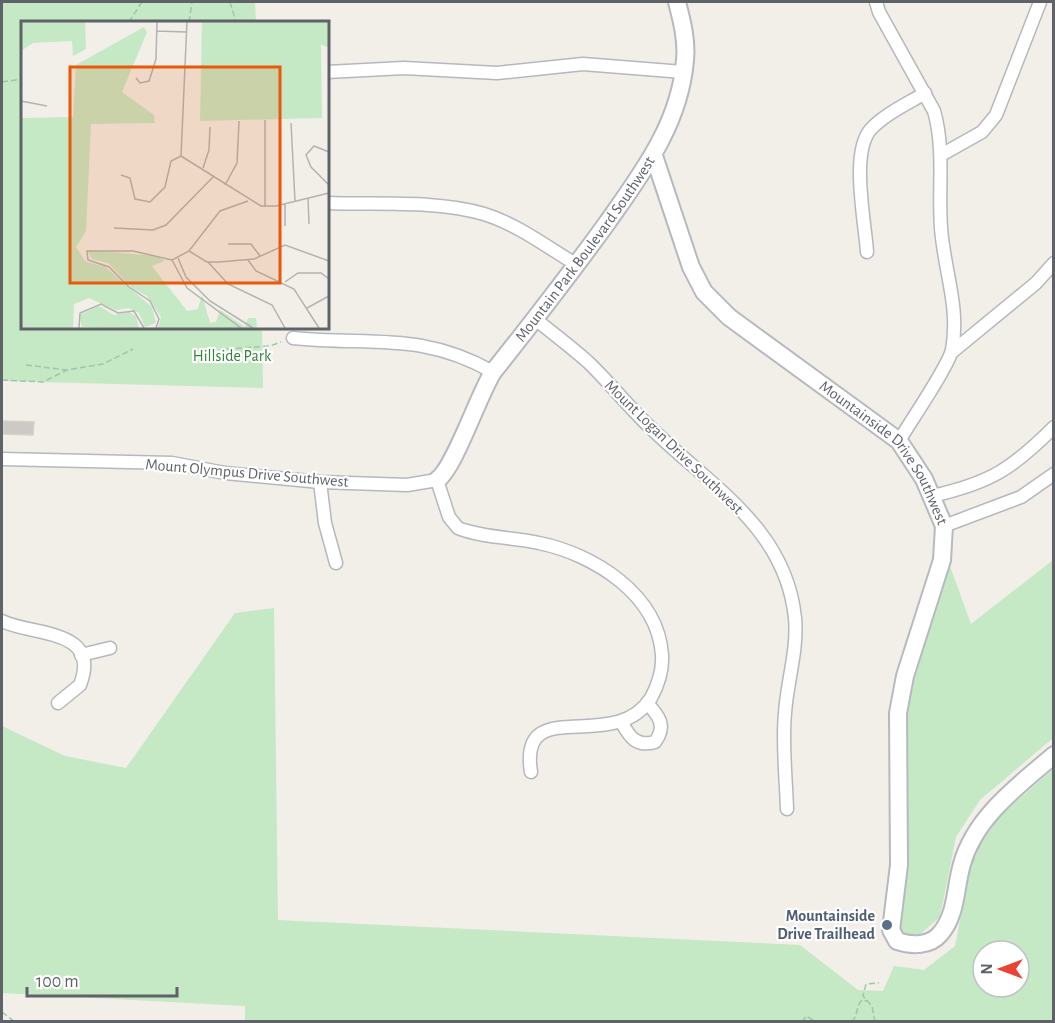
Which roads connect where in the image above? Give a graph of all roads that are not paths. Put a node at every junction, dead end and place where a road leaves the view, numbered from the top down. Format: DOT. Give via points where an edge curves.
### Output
graph roads {
  1 [pos="677,2"];
  2 [pos="876,2"];
  3 [pos="1040,2"];
  4 [pos="328,72"];
  5 [pos="683,72"];
  6 [pos="925,93"];
  7 [pos="941,155"];
  8 [pos="654,156"];
  9 [pos="328,203"];
  10 [pos="867,252"];
  11 [pos="1053,263"];
  12 [pos="577,265"];
  13 [pos="535,319"];
  14 [pos="293,338"];
  15 [pos="952,352"];
  16 [pos="493,372"];
  17 [pos="1053,428"];
  18 [pos="899,441"];
  19 [pos="2,459"];
  20 [pos="1053,474"];
  21 [pos="437,480"];
  22 [pos="320,482"];
  23 [pos="932,496"];
  24 [pos="944,526"];
  25 [pos="336,563"];
  26 [pos="2,621"];
  27 [pos="110,648"];
  28 [pos="81,655"];
  29 [pos="58,703"];
  30 [pos="648,703"];
  31 [pos="622,723"];
  32 [pos="1053,755"];
  33 [pos="531,772"];
  34 [pos="787,809"];
  1 -- 5 [label="street, Mountain Park Boulevard Southwest" via="684,36"];
  2 -- 6 [label="street"];
  3 -- 7 [label="street" via="996,115 982,132"];
  4 -- 5 [label="street" via="404,68 497,73 583,64"];
  5 -- 8 [label="street, Mountain Park Boulevard Southwest" via="673,113"];
  6 -- 7 [label="street" via="939,126"];
  6 -- 10 [label="street" via="880,121 864,139 860,164"];
  7 -- 15 [label="street" via="942,236 954,298"];
  8 -- 12 [label="street, Mountain Park Boulevard Southwest"];
  8 -- 18 [label="street, Mountainside Drive Southwest" via="691,267 714,304"];
  9 -- 12 [label="street" via="451,208 484,214"];
  11 -- 15 [label="street" via="1036,283"];
  12 -- 13 [label="street, Mountain Park Boulevard Southwest"];
  13 -- 16 [label="street, Mountain Park Boulevard Southwest"];
  13 -- 34 [label="street, Mount Logan Drive Southwest" via="589,363 660,438 722,489 774,553 795,619 784,716"];
  14 -- 16 [label="street" via="405,342 455,354"];
  15 -- 18 [label="street"];
  16 -- 21 [label="street, Mountain Park Boulevard Southwest" via="449,468"];
  17 -- 23 [label="street" via="1000,474 967,488"];
  18 -- 23 [label="street, Mountainside Drive Southwest"];
  19 -- 22 [label="street, Mount Olympus Drive Southwest" via="171,463"];
  20 -- 24 [label="street" via="1021,497"];
  21 -- 22 [label="street, Mount Olympus Drive Southwest" via="407,485"];
  21 -- 30 [label="street" via="443,503 458,528 569,551 631,590 653,621 661,643 660,675"];
  22 -- 25 [label="street" via="325,523"];
  23 -- 24 [label="street, Mountainside Drive Southwest"];
  24 -- 32 [label="street, Mountainside Drive Southwest" via="942,560 904,676 898,713 899,865 891,930 897,941 926,943 942,932 952,910 962,863 976,834 996,806"];
  26 -- 28 [label="street" via="68,639"];
  27 -- 28 [label="street"];
  28 -- 29 [label="street" via="80,685"];
  30 -- 31 [label="street"];
  30 -- 31 [label="street" via="661,722 660,736 655,742 636,742"];
  31 -- 33 [label="street" via="542,731 532,743"];
}
